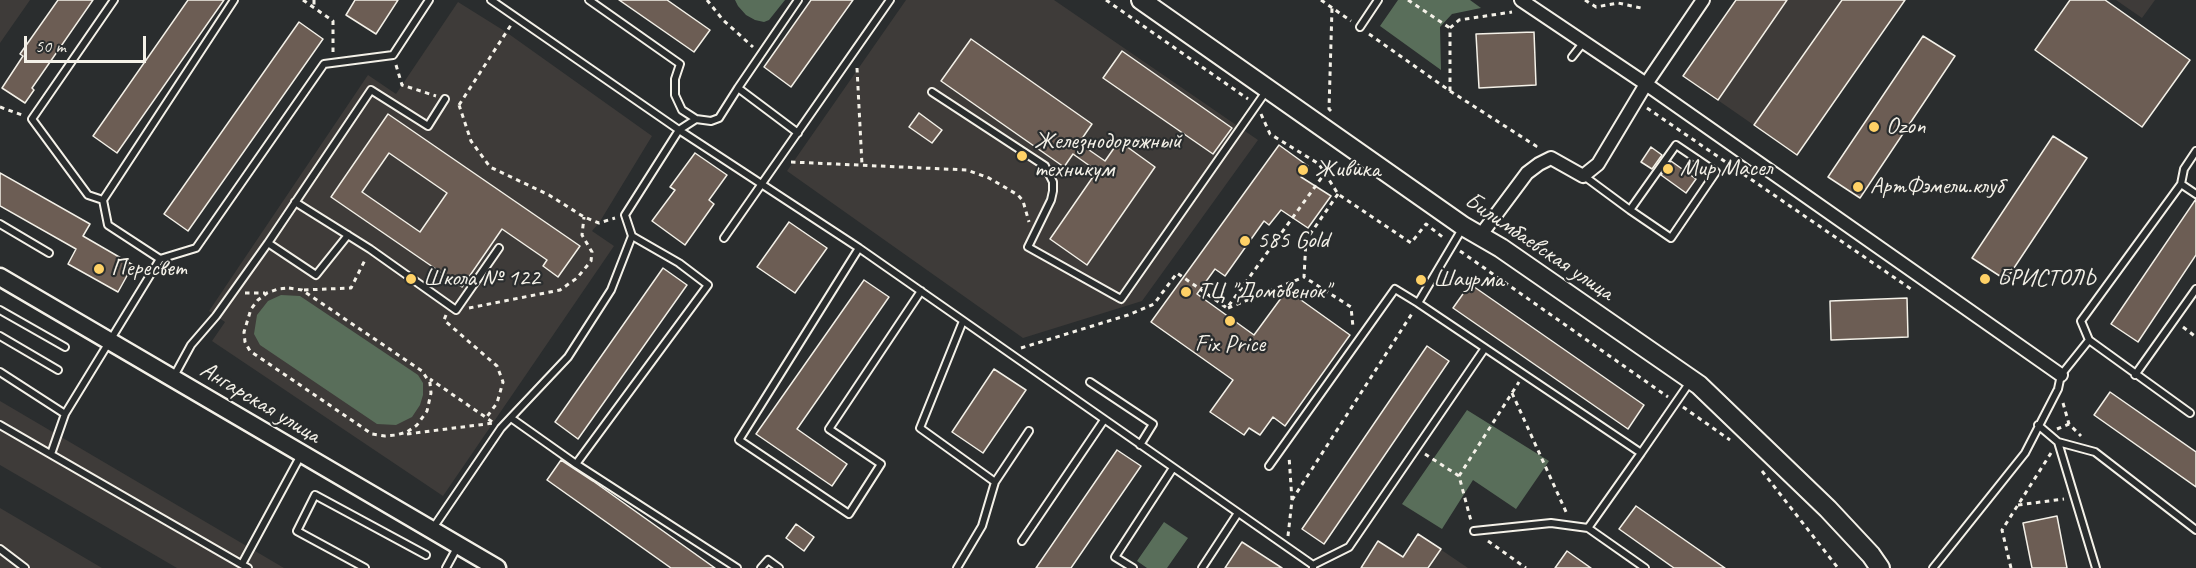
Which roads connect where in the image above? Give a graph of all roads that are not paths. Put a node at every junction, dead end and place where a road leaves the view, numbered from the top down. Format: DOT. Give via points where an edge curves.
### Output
graph roads {
  1 [pos="114,0"];
  2 [pos="234,0"];
  3 [pos="429,0"];
  4 [pos="491,0"];
  5 [pos="589,0"];
  6 [pos="798,0"];
  7 [pos="890,0"];
  8 [pos="1142,0"];
  9 [pos="1378,0"];
  10 [pos="1521,0"];
  11 [pos="1703,0"];
  12 [pos="1360,27"];
  13 [pos="1583,43"];
  14 [pos="1572,57"];
  15 [pos="1646,84"];
  16 [pos="738,88"];
  17 [pos="1268,89"];
  18 [pos="932,92"];
  19 [pos="445,99"];
  20 [pos="696,119"];
  21 [pos="679,130"];
  22 [pos="798,133"];
  23 [pos="2196,151"];
  24 [pos="1583,176"];
  25 [pos="762,183"];
  26 [pos="2181,184"];
  27 [pos="2196,194"];
  28 [pos="103,200"];
  29 [pos="295,202"];
  30 [pos="1630,210"];
  31 [pos="0,224"];
  32 [pos="1463,226"];
  33 [pos="348,235"];
  34 [pos="632,236"];
  35 [pos="1480,236"];
  36 [pos="724,238"];
  37 [pos="268,243"];
  38 [pos="499,248"];
  39 [pos="859,248"];
  40 [pos="50,253"];
  41 [pos="160,259"];
  42 [pos="0,277"];
  43 [pos="2196,289"];
  44 [pos="921,291"];
  45 [pos="1418,303"];
  46 [pos="0,310"];
  47 [pos="963,321"];
  48 [pos="0,336"];
  49 [pos="109,340"];
  50 [pos="2089,340"];
  51 [pos="65,347"];
  52 [pos="1485,348"];
  53 [pos="58,369"];
  54 [pos="0,372"];
  55 [pos="2061,375"];
  56 [pos="2135,375"];
  57 [pos="173,379"];
  58 [pos="1691,380"];
  59 [pos="1090,382"];
  60 [pos="2190,413"];
  61 [pos="65,414"];
  62 [pos="512,418"];
  63 [pos="1104,420"];
  64 [pos="0,425"];
  65 [pos="2038,425"];
  66 [pos="1029,430"];
  67 [pos="2058,442"];
  68 [pos="1140,445"];
  69 [pos="1641,453"];
  70 [pos="51,454"];
  71 [pos="301,455"];
  72 [pos="576,464"];
  73 [pos="1269,466"];
  74 [pos="1173,468"];
  75 [pos="994,482"];
  76 [pos="1238,513"];
  77 [pos="1588,528"];
  78 [pos="432,530"];
  79 [pos="2196,530"];
  80 [pos="1474,531"];
  81 [pos="1022,541"];
  82 [pos="458,545"];
  83 [pos="0,549"];
  84 [pos="426,555"];
  85 [pos="242,564"];
  86 [pos="1313,567"];
  87 [pos="25,568"];
  88 [pos="249,568"];
  89 [pos="365,568"];
  90 [pos="446,568"];
  91 [pos="497,568"];
  92 [pos="737,568"];
  93 [pos="761,568"];
  94 [pos="779,568"];
  95 [pos="957,568"];
  96 [pos="1133,568"];
  97 [pos="1202,568"];
  98 [pos="1645,568"];
  99 [pos="1880,568"];
  100 [pos="1933,568"];
  101 [pos="2096,568"];
  1 -- 28 [label="lane" via="32,119 88,195"];
  2 -- 28 [label="lane"];
  3 -- 41 [label="lane" via="393,55 324,64 196,248"];
  4 -- 21 [label="lane"];
  5 -- 20 [label="lane" via="680,64 675,95 682,110"];
  6 -- 16 [label="lane"];
  7 -- 22 [label="lane"];
  8 -- 17 [label="main road, Билимбаевская улица"];
  9 -- 12 [label="lane"];
  10 -- 13 [label="street"];
  11 -- 15 [label="street"];
  13 -- 14 [label="lane"];
  13 -- 15 [label="street"];
  15 -- 24 [label="street" via="1598,164"];
  15 -- 55 [label="street"];
  16 -- 20 [label="lane" via="719,118"];
  16 -- 22 [label="lane"];
  17 -- 18 [label="lane" via="1121,299 1028,247 1053,191 1045,166"];
  17 -- 32 [label="main road, Билимбаевская улица"];
  19 -- 29 [label="lane" via="428,126 371,90"];
  20 -- 21 [label="lane"];
  21 -- 25 [label="lane"];
  21 -- 34 [label="lane" via="625,215"];
  22 -- 25 [label="lane"];
  23 -- 26 [label="lane" via="2184,169"];
  24 -- 30 [label="lane"];
  24 -- 35 [label="street" via="1551,159 1539,164 1527,173"];
  25 -- 36 [label="lane"];
  25 -- 39 [label="lane"];
  26 -- 27 [label="lane"];
  26 -- 50 [label="lane" via="2081,321"];
  28 -- 41 [label="lane" via="108,225"];
  29 -- 33 [label="lane"];
  29 -- 37 [label="lane"];
  30 -- 30 [label="lane" via="1671,238 1716,172 1676,145"];
  31 -- 40 [label="lane"];
  32 -- 35 [label="main road, Билимбаевская улица"];
  32 -- 45 [label="lane"];
  33 -- 37 [label="lane" via="316,275"];
  33 -- 38 [label="lane" via="456,310"];
  34 -- 62 [label="lane" via="611,290 568,357"];
  34 -- 72 [label="lane" via="708,285"];
  35 -- 58 [label="main road, Билимбаевская улица"];
  37 -- 57 [label="lane" via="191,345"];
  39 -- 44 [label="lane"];
  39 -- 44 [label="lane" via="739,440 849,514 881,464 829,429"];
  41 -- 49 [label="lane"];
  42 -- 49 [label="street, Ангарская улица"];
  43 -- 56 [label="lane"];
  44 -- 47 [label="lane"];
  45 -- 52 [label="lane"];
  45 -- 73 [label="lane" via="1395,289"];
  46 -- 51 [label="lane"];
  47 -- 63 [label="lane"];
  47 -- 75 [label="lane" via="920,428"];
  48 -- 53 [label="lane"];
  49 -- 57 [label="street, Ангарская улица"];
  49 -- 61 [label="lane"];
  50 -- 55 [label="lane"];
  50 -- 56 [label="lane"];
  52 -- 69 [label="lane"];
  52 -- 86 [label="lane" via="1348,547"];
  54 -- 61 [label="lane"];
  55 -- 65 [label="lane" via="2058,389"];
  56 -- 60 [label="lane"];
  57 -- 71 [label="street, Ангарская улица"];
  58 -- 69 [label="lane"];
  58 -- 99 [label="main road, Билимбаевская улица" via="1828,510"];
  59 -- 68 [label="lane" via="1153,424"];
  61 -- 70 [label="lane"];
  62 -- 72 [label="lane"];
  62 -- 78 [label="lane" via="501,428"];
  63 -- 68 [label="lane"];
  63 -- 81 [label="lane"];
  64 -- 70 [label="lane"];
  65 -- 67 [label="lane"];
  65 -- 100 [label="lane" via="2025,453"];
  66 -- 75 [label="lane"];
  67 -- 79 [label="lane" via="2096,452"];
  67 -- 101 [label="lane"];
  68 -- 74 [label="lane"];
  69 -- 77 [label="lane"];
  70 -- 85 [label="lane"];
  71 -- 78 [label="street, Ангарская улица"];
  71 -- 85 [label="lane"];
  72 -- 92 [label="lane"];
  74 -- 76 [label="lane"];
  74 -- 96 [label="lane" via="1115,557"];
  75 -- 95 [label="lane" via="982,526"];
  76 -- 86 [label="lane"];
  76 -- 97 [label="lane"];
  77 -- 80 [label="lane" via="1551,523"];
  77 -- 98 [label="lane"];
  78 -- 82 [label="street, Ангарская улица"];
  82 -- 90 [label="lane"];
  82 -- 91 [label="street, Ангарская улица"];
  83 -- 87 [label="lane"];
  84 -- 89 [label="lane" via="315,495 297,531"];
  85 -- 88 [label="lane"];
  93 -- 94 [label="lane" via="768,560"];
}
